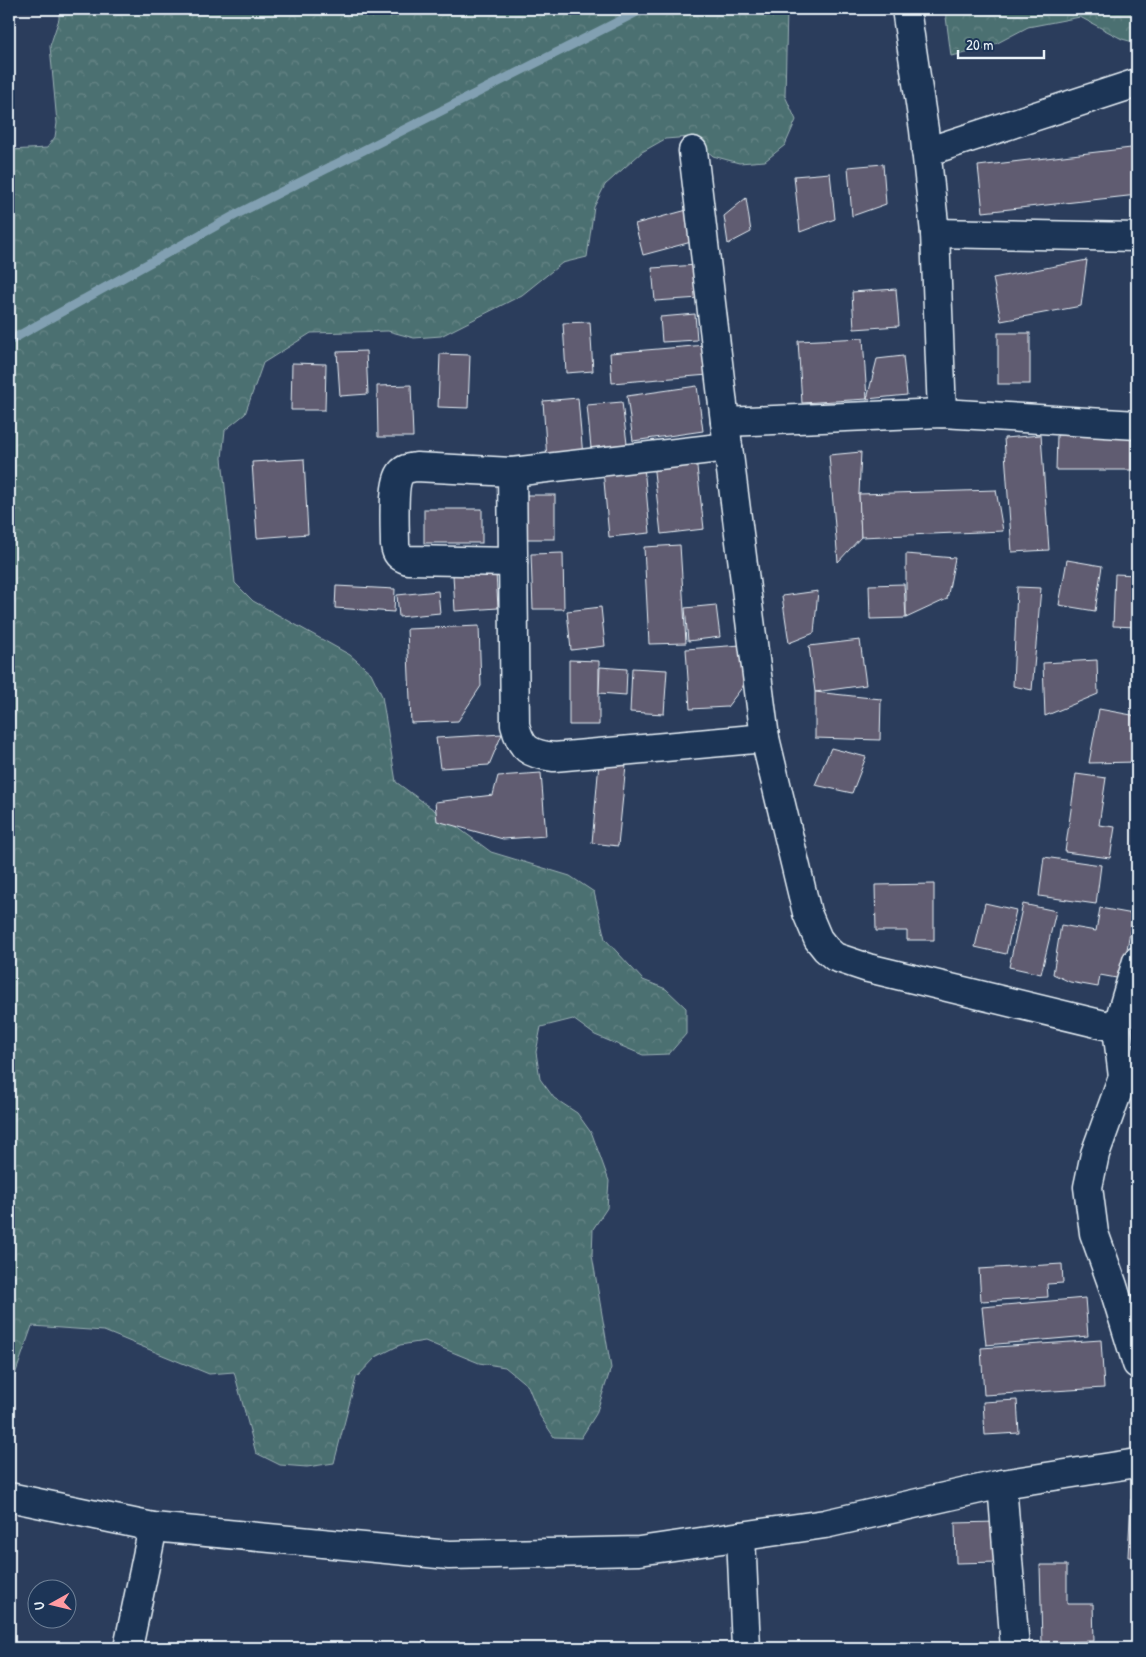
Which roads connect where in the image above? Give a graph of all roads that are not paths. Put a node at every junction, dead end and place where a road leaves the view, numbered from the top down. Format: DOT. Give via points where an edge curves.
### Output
graph roads {
  1 [pos="906,9"];
  2 [pos="1137,83"];
  3 [pos="693,151"];
  4 [pos="926,152"];
  5 [pos="935,233"];
  6 [pos="1137,237"];
  7 [pos="942,412"];
  8 [pos="1137,425"];
  9 [pos="726,435"];
  10 [pos="512,472"];
  11 [pos="513,562"];
  12 [pos="765,738"];
  13 [pos="1137,961"];
  14 [pos="1116,1028"];
  15 [pos="1137,1364"];
  16 [pos="1137,1463"];
  17 [pos="1002,1484"];
  18 [pos="9,1497"];
  19 [pos="153,1527"];
  20 [pos="741,1536"];
  21 [pos="128,1648"];
  22 [pos="746,1648"];
  23 [pos="1016,1648"];
  1 -- 4 [label="street"];
  2 -- 4 [label="street"];
  3 -- 9 [label="street"];
  4 -- 5 [label="street"];
  5 -- 6 [label="street"];
  5 -- 7 [label="street"];
  7 -- 8 [label="street"];
  7 -- 9 [label="street"];
  9 -- 10 [label="street"];
  9 -- 12 [label="street"];
  10 -- 11 [label="street"];
  10 -- 11 [label="street" via="406,469 396,486 395,545 401,558 408,560"];
  11 -- 12 [label="street" via="515,724 524,747 538,755 554,757"];
  12 -- 14 [label="street" via="807,913 818,939 835,957 868,968"];
  13 -- 14 [label="street"];
  14 -- 15 [label="street" via="1123,1077 1095,1154 1088,1187 1094,1233"];
  16 -- 17 [label="street"];
  17 -- 20 [label="street" via="825,1524"];
  17 -- 23 [label="street"];
  18 -- 19 [label="street"];
  19 -- 20 [label="street" via="449,1555 639,1551"];
  19 -- 21 [label="street"];
  20 -- 22 [label="street"];
}
